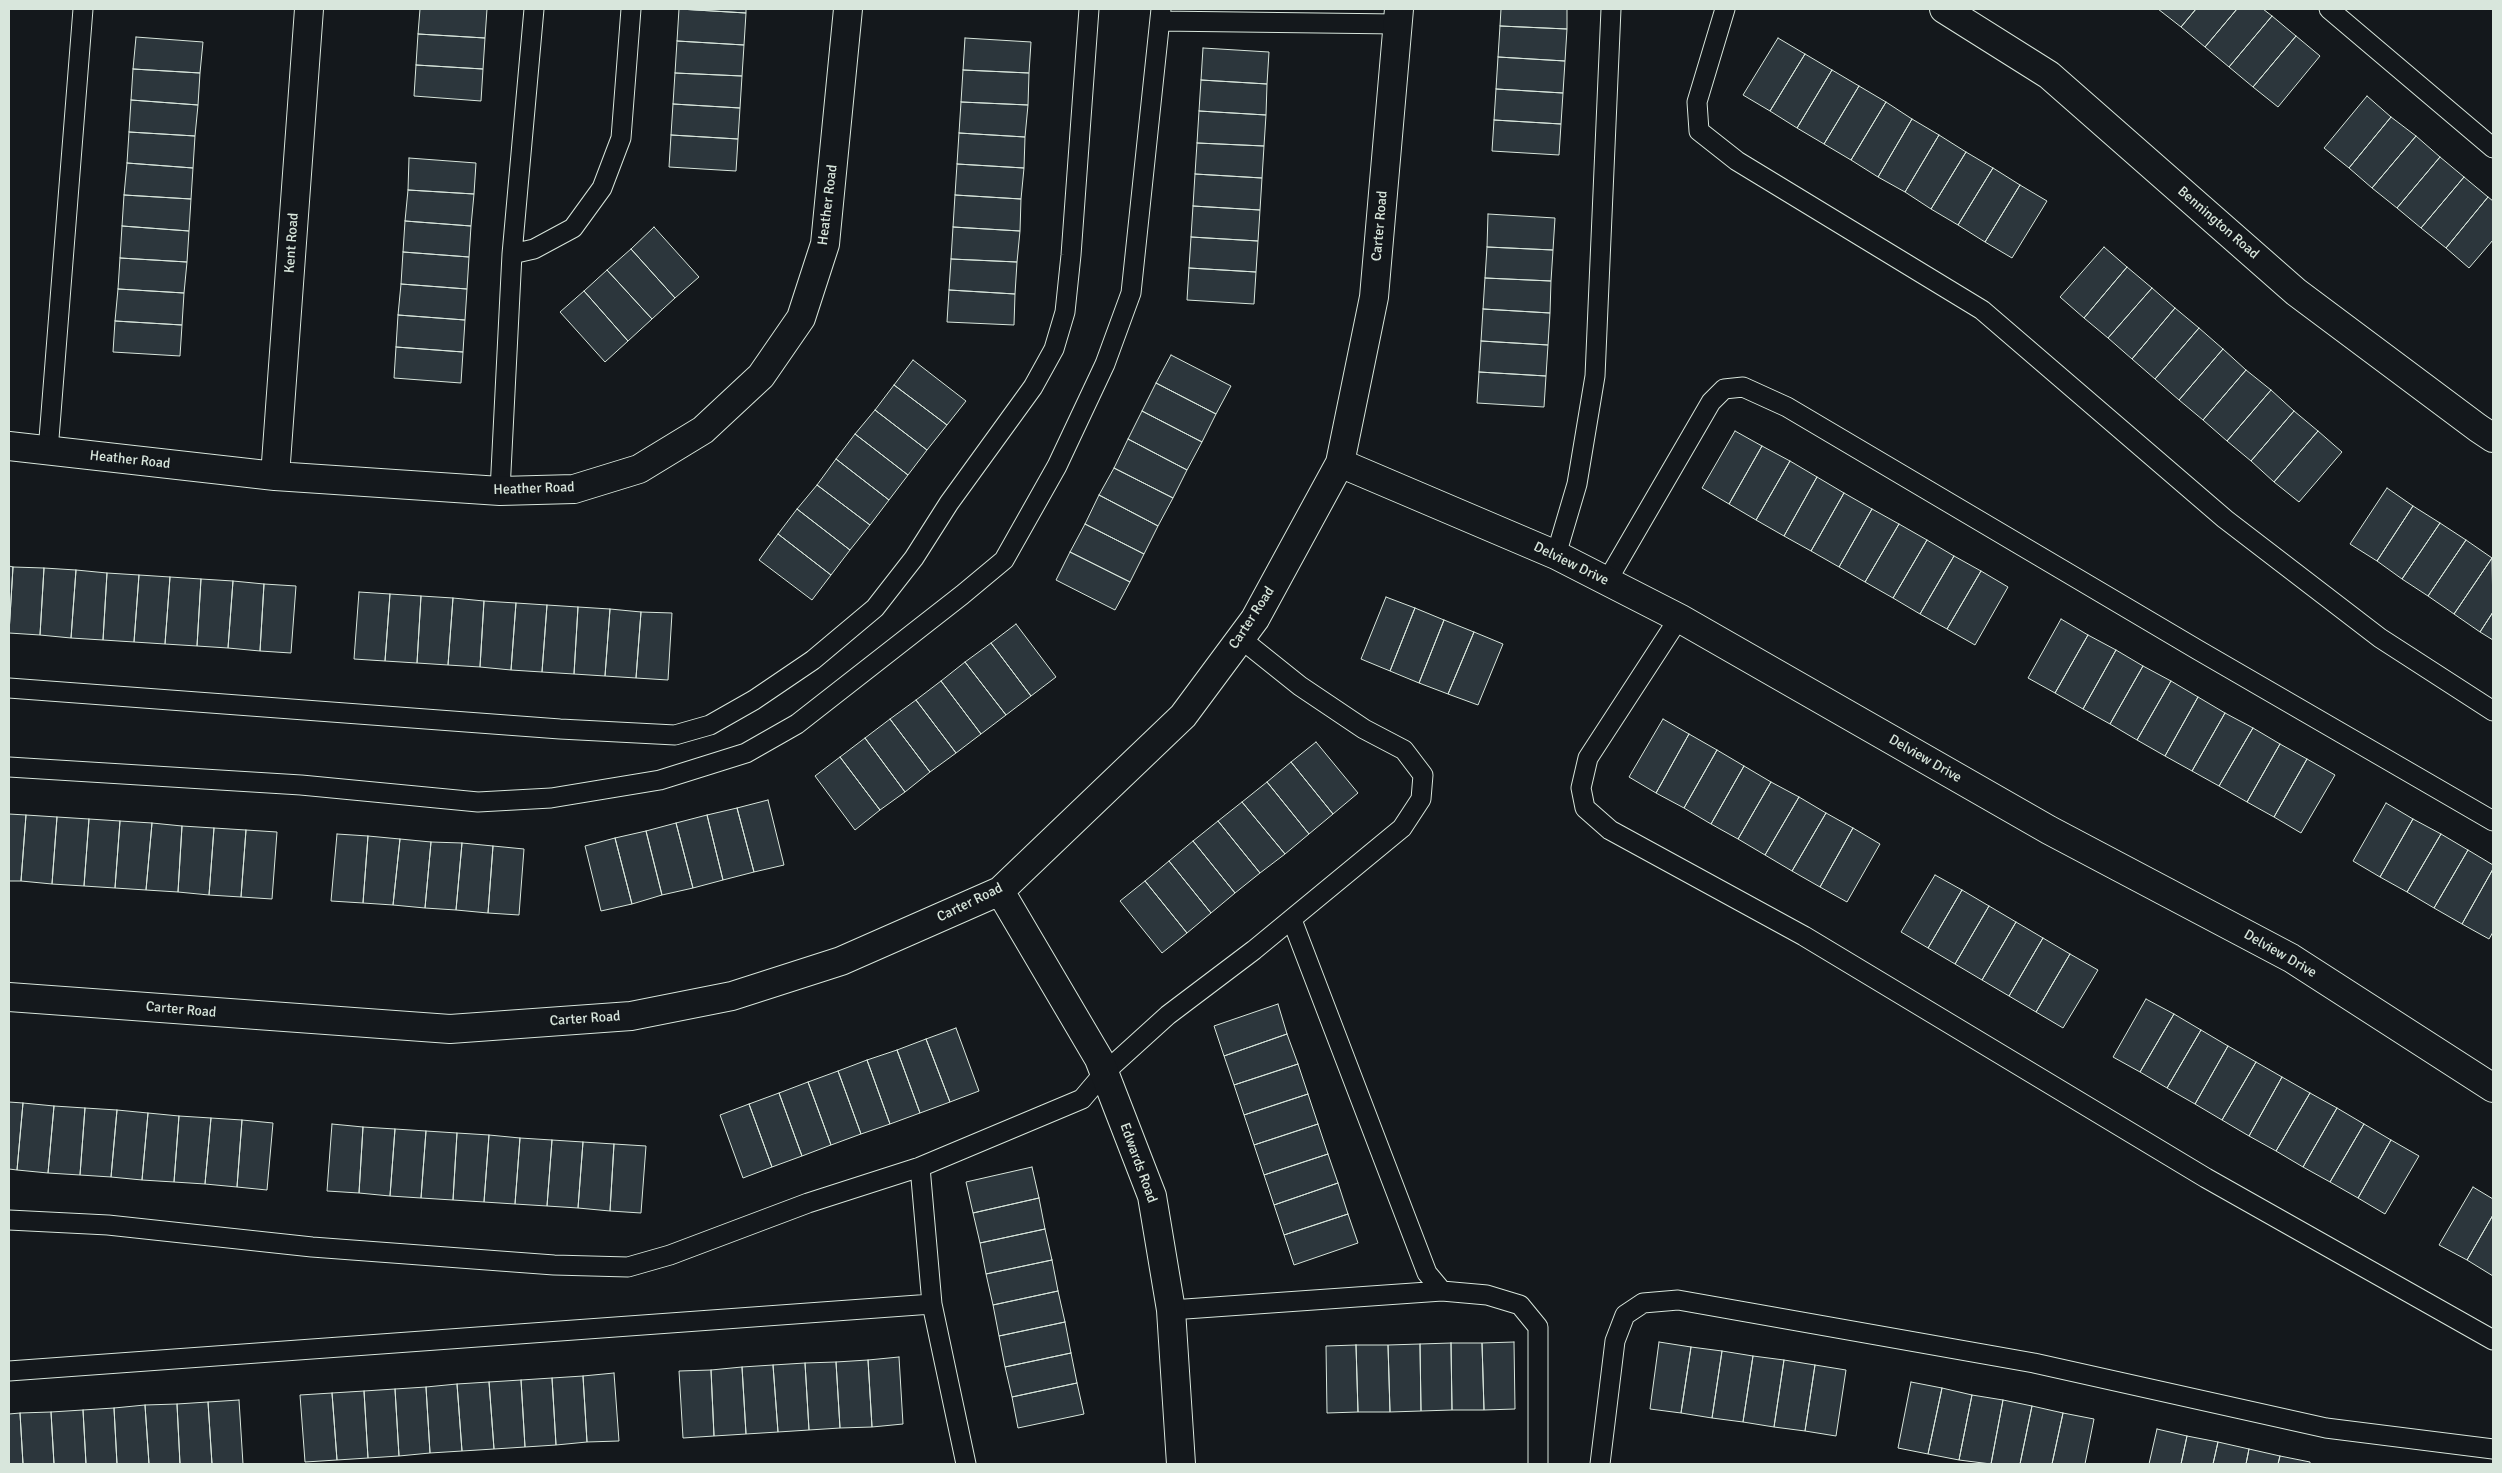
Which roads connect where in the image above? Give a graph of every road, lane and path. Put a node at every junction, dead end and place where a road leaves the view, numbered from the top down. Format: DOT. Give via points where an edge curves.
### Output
graph roads {
  1 [pos="83,9"];
  2 [pos="309,9"];
  3 [pos="534,9"];
  4 [pos="631,9"];
  5 [pos="848,9"];
  6 [pos="1089,9"];
  7 [pos="1611,9"];
  8 [pos="1725,9"];
  9 [pos="1944,9"];
  10 [pos="2329,9"];
  11 [pos="1161,15"];
  12 [pos="1398,17"];
  13 [pos="2493,148"];
  14 [pos="512,254"];
  15 [pos="2493,438"];
  16 [pos="9,446"];
  17 [pos="48,451"];
  18 [pos="1340,463"];
  19 [pos="275,476"];
  20 [pos="500,491"];
  21 [pos="1556,555"];
  22 [pos="1607,581"];
  23 [pos="1680,618"];
  24 [pos="1240,638"];
  25 [pos="9,688"];
  26 [pos="2493,711"];
  27 [pos="9,767"];
  28 [pos="2493,821"];
  29 [pos="1000,891"];
  30 [pos="1292,920"];
  31 [pos="9,997"];
  32 [pos="1104,1073"];
  33 [pos="2493,1088"];
  34 [pos="920,1167"];
  35 [pos="9,1220"];
  36 [pos="1442,1291"];
  37 [pos="932,1304"];
  38 [pos="1172,1310"];
  39 [pos="2493,1340"];
  40 [pos="9,1371"];
  41 [pos="2493,1449"];
  42 [pos="966,1464"];
  43 [pos="1181,1464"];
  44 [pos="1538,1464"];
  45 [pos="1600,1464"];
  1 -- 17 [label="lane"];
  2 -- 19 [label="street, Kent Road"];
  3 -- 14 [label="lane"];
  4 -- 14 [label="lane" via="621,138 602,188 573,228 534,249"];
  5 -- 20 [label="street, Heather Road" via="825,244 801,318 761,376 703,430 640,469 574,490"];
  6 -- 25 [label="lane" via="1071,255 1065,312 1054,349 1033,387 949,503 914,558 875,608 813,660 754,700 710,725 675,735"];
  7 -- 21 [label="lane" via="1595,376 1577,484"];
  8 -- 26 [label="lane" via="1697,102 1699,131 1737,161 1982,310 2225,519 2380,638"];
  9 -- 15 [label="street, Bennington Road" via="2050,75 2296,292"];
  10 -- 13 [label="lane"];
  11 -- 12 [label="lane"];
  11 -- 27 [label="lane" via="1130,294 1105,364 1058,466 1004,560 797,724 746,753 660,780 542,799 478,802 301,785"];
  12 -- 18 [label="street, Carter Road" via="1374,297"];
  14 -- 20 [label="lane"];
  16 -- 17 [label="street, Heather Road"];
  17 -- 19 [label="street, Heather Road"];
  18 -- 21 [label="street, Delview Drive"];
  18 -- 24 [label="street, Carter Road" via="1255,619"];
  19 -- 20 [label="street, Heather Road"];
  21 -- 22 [label="street, Delview Drive"];
  22 -- 23 [label="street, Delview Drive"];
  22 -- 28 [label="lane" via="1711,402 1724,389 1743,387 1787,407"];
  23 -- 33 [label="street, Delview Drive" via="2049,830 2290,958"];
  23 -- 39 [label="lane" via="1588,758 1581,788 1585,808 1610,830 1804,936 2206,1178"];
  24 -- 29 [label="street, Carter Road" via="1182,716"];
  24 -- 30 [label="lane" via="1300,686 1364,729 1404,750 1423,775 1421,799 1402,828"];
  29 -- 31 [label="street, Carter Road" via="841,961 732,996 631,1016 450,1029"];
  29 -- 32 [label="street, Edwards Road" via="1099,1059"];
  30 -- 32 [label="lane" via="1168,1015"];
  30 -- 36 [label="lane" via="1427,1273"];
  32 -- 34 [label="lane" via="1082,1099"];
  32 -- 38 [label="street, Edwards Road" via="1152,1196"];
  34 -- 35 [label="lane" via="628,1267 554,1265 312,1247 108,1225"];
  34 -- 37 [label="lane"];
  36 -- 38 [label="lane"];
  36 -- 44 [label="lane" via="1488,1295 1520,1305 1538,1327"];
  37 -- 40 [label="lane"];
  37 -- 42 [label="lane"];
  38 -- 43 [label="street, Edwards Road"];
  41 -- 45 [label="lane" via="2326,1428 2034,1363 1678,1300 1643,1303 1625,1314 1615,1341"];
}
